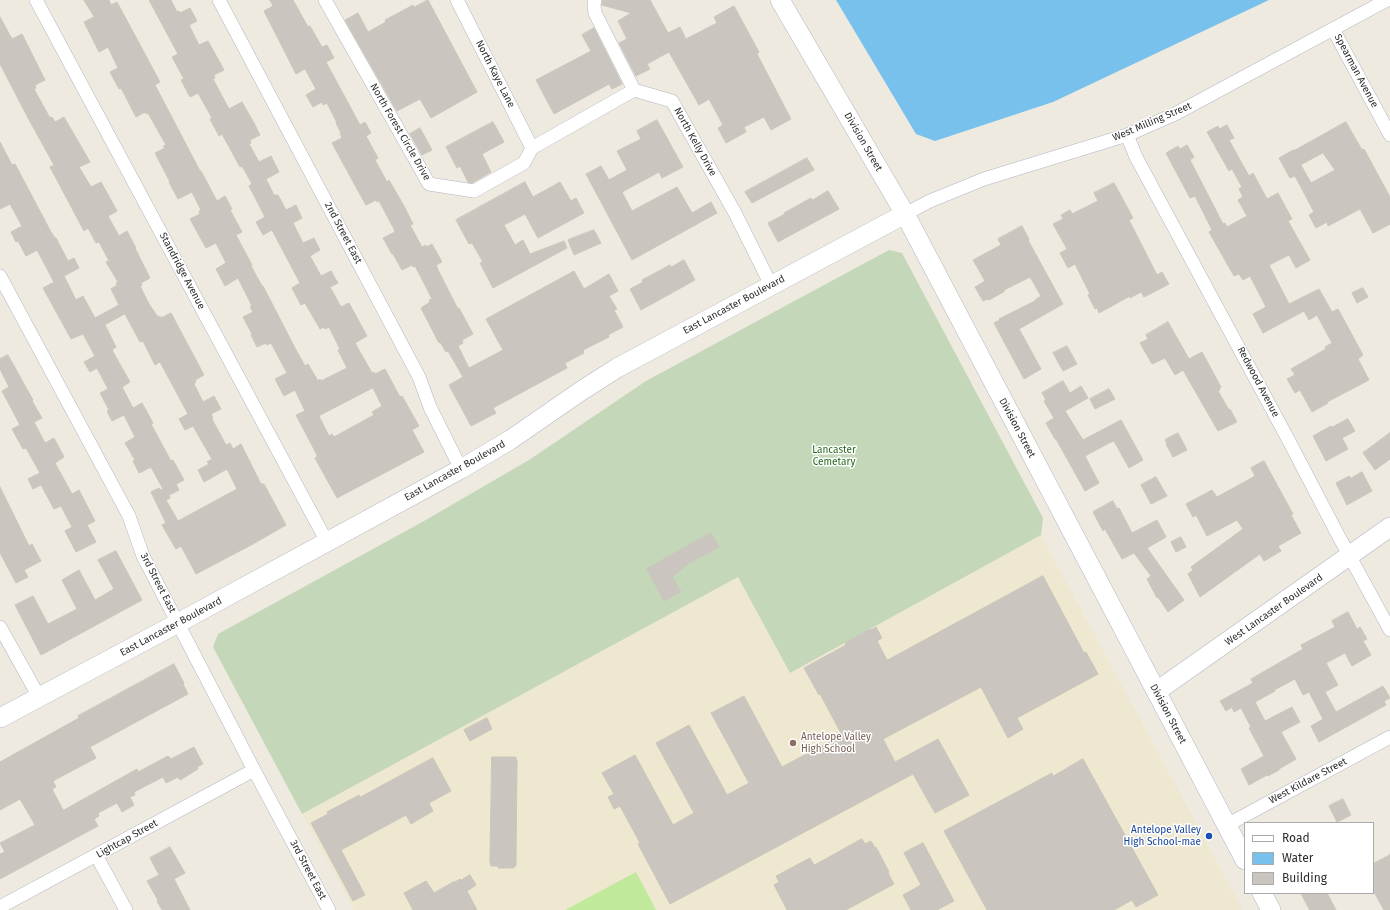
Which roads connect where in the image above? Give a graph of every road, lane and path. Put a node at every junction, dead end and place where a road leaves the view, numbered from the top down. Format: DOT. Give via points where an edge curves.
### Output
graph roads {
  1 [pos="36,0"];
  2 [pos="219,0"];
  3 [pos="325,0"];
  4 [pos="457,0"];
  5 [pos="595,0"];
  6 [pos="780,0"];
  7 [pos="1387,0"];
  8 [pos="1333,29"];
  9 [pos="634,90"];
  10 [pos="1127,135"];
  11 [pos="1390,135"];
  12 [pos="532,148"];
  13 [pos="905,214"];
  14 [pos="0,276"];
  15 [pos="771,285"];
  16 [pos="461,469"];
  17 [pos="1390,527"];
  18 [pos="328,542"];
  19 [pos="1350,556"];
  20 [pos="178,623"];
  21 [pos="0,627"];
  22 [pos="1390,630"];
  23 [pos="1157,691"];
  24 [pos="39,697"];
  25 [pos="0,718"];
  26 [pos="1390,737"];
  27 [pos="254,770"];
  28 [pos="1227,825"];
  29 [pos="96,855"];
  30 [pos="1244,858"];
  31 [pos="1263,894"];
  32 [pos="0,907"];
  33 [pos="126,910"];
  34 [pos="329,910"];
  35 [pos="1271,910"];
  1 -- 18 [label="street, Standridge Avenue"];
  2 -- 16 [label="street, 2nd Street East" via="419,377 430,407"];
  3 -- 12 [label="street, North Forest Circle Drive" via="429,184 474,191 524,163"];
  4 -- 12 [label="street, North Kaye Lane"];
  5 -- 9 [label="street" via="595,13"];
  6 -- 13 [label="main road, Division Street"];
  7 -- 8 [label="street, West Milling Street"];
  8 -- 10 [label="street, West Milling Street" via="1175,114"];
  8 -- 11 [label="street, Spearman Avenue"];
  9 -- 12 [label="street, North Forest Circle Drive"];
  9 -- 15 [label="street, North Kelly Drive" via="672,101 735,213"];
  10 -- 13 [label="street, West Milling Street" via="984,179 938,197"];
  10 -- 19 [label="street, Redwood Avenue" via="1136,157"];
  13 -- 15 [label="main road, East Lancaster Boulevard"];
  13 -- 23 [label="main road, Division Street"];
  14 -- 20 [label="street, 3rd Street East" via="129,516 143,556"];
  15 -- 16 [label="main road, East Lancaster Boulevard" via="617,368 510,440"];
  16 -- 18 [label="main road, East Lancaster Boulevard"];
  17 -- 19 [label="main road, West Lancaster Boulevard"];
  18 -- 20 [label="main road, East Lancaster Boulevard"];
  19 -- 22 [label="street, Redwood Avenue"];
  19 -- 23 [label="main road, West Lancaster Boulevard"];
  20 -- 24 [label="main road, East Lancaster Boulevard"];
  20 -- 27 [label="street, 3rd Street East"];
  21 -- 24 [label="street"];
  23 -- 28 [label="main road, Division Street"];
  24 -- 25 [label="main road, East Lancaster Boulevard"];
  26 -- 28 [label="street, West Kildare Street"];
  27 -- 29 [label="street, Lightcap Street"];
  27 -- 34 [label="street, 3rd Street East"];
  28 -- 30 [label="main road, Division Street"];
  29 -- 32 [label="street, Lightcap Street"];
  29 -- 33 [label="street"];
  31 -- 35 [label="main road"];
}
